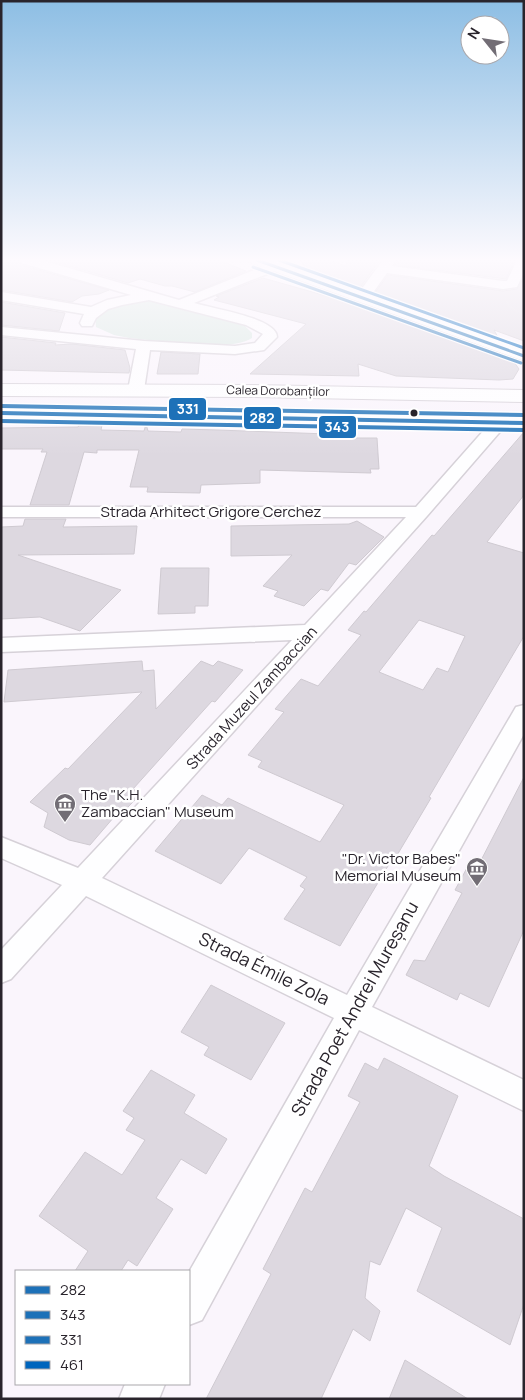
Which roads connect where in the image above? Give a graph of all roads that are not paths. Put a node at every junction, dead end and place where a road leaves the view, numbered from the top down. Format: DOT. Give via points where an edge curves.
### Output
graph roads {
  1 [pos="87,325"];
  2 [pos="259,325"];
  3 [pos="438,325"];
  4 [pos="1,331"];
  5 [pos="90,339"];
  6 [pos="144,345"];
  7 [pos="524,356"];
  8 [pos="1,390"];
  9 [pos="136,390"];
  10 [pos="524,396"];
  11 [pos="1,413"];
  12 [pos="500,423"];
  13 [pos="524,424"];
  14 [pos="1,512"];
  15 [pos="421,512"];
  16 [pos="311,632"];
  17 [pos="1,645"];
  18 [pos="524,713"];
  19 [pos="1,847"];
  20 [pos="84,882"];
  21 [pos="1,970"];
  22 [pos="353,1012"];
  23 [pos="524,1096"];
  24 [pos="190,1305"];
  25 [pos="145,1385"];
  26 [pos="138,1399"];
  1 -- 5 [label="street"];
  2 -- 6 [label="street" via="270,333 270,337 259,347 243,350"];
  3 -- 7 [label="main road"];
  4 -- 5 [label="street"];
  5 -- 6 [label="street"];
  6 -- 9 [label="street"];
  8 -- 9 [label="main road, Calea Dorobanților"];
  9 -- 10 [label="main road, Calea Dorobanților"];
  11 -- 12 [label="main road, Calea Dorobanților"];
  12 -- 13 [label="main road, Calea Dorobanților"];
  12 -- 15 [label="street, Strada Muzeul Zambaccian"];
  14 -- 15 [label="street, Strada Arhitect Grigore Cerchez"];
  15 -- 16 [label="street, Strada Muzeul Zambaccian"];
  16 -- 17 [label="street"];
  16 -- 20 [label="street, Strada Muzeul Zambaccian"];
  18 -- 22 [label="street, Strada Poet Andrei Mureșanu"];
  19 -- 20 [label="street, Strada Émile Zola"];
  20 -- 21 [label="street, Strada Muzeul Zambaccian"];
  20 -- 22 [label="street, Strada Émile Zola"];
  22 -- 23 [label="street, Strada Émile Zola"];
  22 -- 24 [label="street, Strada Poet Andrei Mureșanu"];
  25 -- 26 [label="street"];
}
